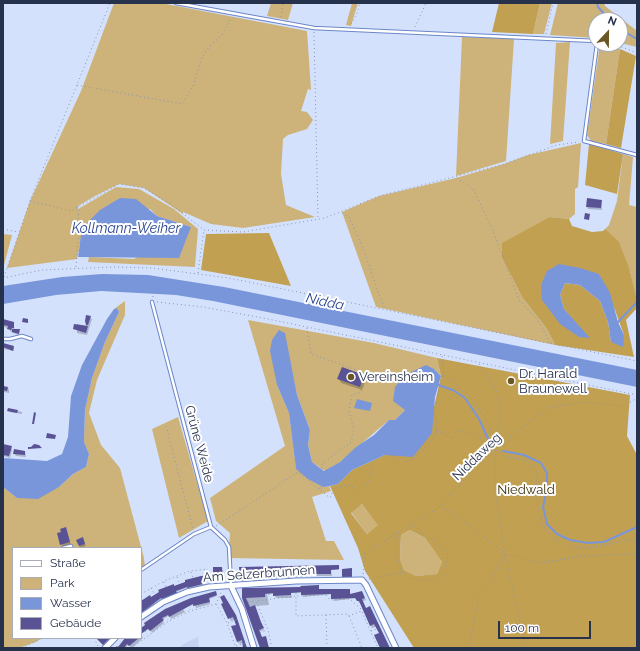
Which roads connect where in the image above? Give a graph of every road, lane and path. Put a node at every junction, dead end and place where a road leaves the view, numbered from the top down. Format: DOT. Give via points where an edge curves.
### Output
graph roads {
  1 [pos="110,3"];
  2 [pos="176,3"];
  3 [pos="283,3"];
  4 [pos="360,3"];
  5 [pos="426,3"];
  6 [pos="553,3"];
  7 [pos="239,14"];
  8 [pos="280,22"];
  9 [pos="314,28"];
  10 [pos="348,29"];
  11 [pos="414,32"];
  12 [pos="545,38"];
  13 [pos="588,41"];
  14 [pos="596,52"];
  15 [pos="77,85"];
  16 [pos="584,141"];
  17 [pos="637,155"];
  18 [pos="456,178"];
  19 [pos="30,201"];
  20 [pos="78,206"];
  21 [pos="342,212"];
  22 [pos="318,220"];
  23 [pos="3,229"];
  24 [pos="204,230"];
  25 [pos="18,232"];
  26 [pos="76,268"];
  27 [pos="198,274"];
  28 [pos="3,278"];
  29 [pos="152,302"];
  30 [pos="386,309"];
  31 [pos="307,328"];
  32 [pos="3,339"];
  33 [pos="31,340"];
  34 [pos="551,344"];
  35 [pos="442,356"];
  36 [pos="637,361"];
  37 [pos="479,364"];
  38 [pos="444,375"];
  39 [pos="440,384"];
  40 [pos="440,387"];
  41 [pos="637,395"];
  42 [pos="637,398"];
  43 [pos="166,426"];
  44 [pos="436,432"];
  45 [pos="496,441"];
  46 [pos="495,450"];
  47 [pos="492,452"];
  48 [pos="320,490"];
  49 [pos="441,506"];
  50 [pos="412,523"];
  51 [pos="212,528"];
  52 [pos="397,532"];
  53 [pos="194,534"];
  54 [pos="637,542"];
  55 [pos="505,554"];
  56 [pos="637,554"];
  57 [pos="142,569"];
  58 [pos="190,571"];
  59 [pos="402,572"];
  60 [pos="207,575"];
  61 [pos="177,576"];
  62 [pos="193,578"];
  63 [pos="362,580"];
  64 [pos="164,581"];
  65 [pos="180,584"];
  66 [pos="231,586"];
  67 [pos="151,587"];
  68 [pos="166,587"];
  69 [pos="216,587"];
  70 [pos="296,592"];
  71 [pos="142,593"];
  72 [pos="269,594"];
  73 [pos="155,595"];
  74 [pos="296,596"];
  75 [pos="269,599"];
  76 [pos="256,601"];
  77 [pos="248,602"];
  78 [pos="202,604"];
  79 [pos="216,604"];
  80 [pos="188,606"];
  81 [pos="203,607"];
  82 [pos="362,609"];
  83 [pos="260,610"];
  84 [pos="190,611"];
  85 [pos="257,611"];
  86 [pos="224,612"];
  87 [pos="177,613"];
  88 [pos="222,613"];
  89 [pos="326,615"];
  90 [pos="142,616"];
  91 [pos="166,616"];
  92 [pos="178,616"];
  93 [pos="349,616"];
  94 [pos="238,619"];
  95 [pos="169,621"];
  96 [pos="264,621"];
  97 [pos="262,622"];
  98 [pos="227,623"];
  99 [pos="157,626"];
  100 [pos="158,627"];
  101 [pos="377,629"];
  102 [pos="268,630"];
  103 [pos="145,631"];
  104 [pos="370,632"];
  105 [pos="260,633"];
  106 [pos="148,634"];
  107 [pos="234,634"];
  108 [pos="232,635"];
  109 [pos="40,639"];
  110 [pos="94,639"];
  111 [pos="114,639"];
  112 [pos="142,639"];
  113 [pos="142,639"];
  114 [pos="136,641"];
  115 [pos="270,641"];
  116 [pos="138,642"];
  117 [pos="267,642"];
  118 [pos="246,643"];
  119 [pos="236,647"];
  120 [pos="22,648"];
  121 [pos="99,648"];
  122 [pos="105,648"];
  123 [pos="131,648"];
  124 [pos="254,648"];
  125 [pos="272,648"];
  126 [pos="327,648"];
  127 [pos="362,648"];
  128 [pos="378,648"];
  129 [pos="396,648"];
  130 [pos="470,648"];
  131 [pos="526,648"];
  1 -- 15 [label="path"];
  2 -- 7 [label="lane"];
  3 -- 8 [label="path"];
  4 -- 10 [label="path"];
  5 -- 11 [label="path"];
  6 -- 12 [label="path"];
  7 -- 8 [label="lane"];
  7 -- 15 [label="path" via="233,15 222,35 201,60 193,86 182,104"];
  8 -- 9 [label="lane"];
  9 -- 10 [label="lane"];
  9 -- 22 [label="path"];
  10 -- 11 [label="lane"];
  11 -- 12 [label="lane"];
  12 -- 13 [label="lane"];
  14 -- 16 [label="lane"];
  15 -- 19 [label="path"];
  16 -- 17 [label="lane"];
  16 -- 18 [label="path" via="557,145"];
  18 -- 21 [label="path" via="379,196"];
  18 -- 34 [label="path" via="474,190 493,231 519,300 538,319"];
  19 -- 20 [label="path" via="71,211"];
  19 -- 25 [label="path"];
  20 -- 24 [label="path" via="119,184 144,188 172,205"];
  20 -- 26 [label="path"];
  21 -- 22 [label="path"];
  21 -- 30 [label="path" via="349,217"];
  22 -- 24 [label="path" via="243,232"];
  23 -- 25 [label="path"];
  24 -- 27 [label="path"];
  25 -- 28 [label="path"];
  26 -- 27 [label="path" via="152,268"];
  26 -- 28 [label="path" via="42,270"];
  27 -- 30 [label="path"];
  29 -- 31 [label="path" via="203,307"];
  29 -- 51 [label="lane, Grüne Weide"];
  30 -- 34 [label="path"];
  31 -- 35 [label="path"];
  31 -- 48 [label="path" via="312,354 360,371 366,378 361,392 352,396 349,411 354,431 351,442 322,464"];
  32 -- 33 [label="lane" via="10,340 22,336"];
  34 -- 36 [label="path"];
  35 -- 37 [label="path"];
  35 -- 38 [label="path"];
  37 -- 41 [label="path"];
  37 -- 45 [label="path" via="494,386 499,399"];
  38 -- 39 [label="path"];
  38 -- 45 [label="path" via="472,400 489,424"];
  40 -- 44 [label="path" via="434,412"];
  42 -- 46 [label="path, Niddaweg" via="624,406 585,402 550,407"];
  43 -- 53 [label="path"];
  44 -- 47 [label="path" via="453,438 457,430 476,436 490,444"];
  44 -- 48 [label="path" via="413,460 404,462 386,452 375,459 367,485 357,489 348,485 334,489 330,498"];
  45 -- 46 [label="path"];
  46 -- 47 [label="path, Niddaweg"];
  46 -- 54 [label="path" via="508,457 525,460 536,469 537,501 541,520 553,538 577,548 630,540"];
  46 -- 55 [label="path" via="496,498"];
  47 -- 49 [label="path, Niddaweg" via="475,467"];
  48 -- 51 [label="path" via="298,472"];
  49 -- 50 [label="path, Niddaweg"];
  49 -- 55 [label="path" via="474,528"];
  50 -- 52 [label="path, Niddaweg"];
  50 -- 59 [label="path" via="448,554 445,574 436,580 408,578"];
  51 -- 53 [label="lane"];
  51 -- 66 [label="lane" via="229,547"];
  52 -- 59 [label="path" via="395,551"];
  52 -- 63 [label="path, Niddaweg" via="365,553"];
  53 -- 57 [label="lane"];
  55 -- 56 [label="path" via="540,563 580,556"];
  55 -- 130 [label="path" via="478,599"];
  55 -- 131 [label="path"];
  58 -- 60 [label="path" via="207,569"];
  58 -- 61 [label="path"];
  58 -- 62 [label="path"];
  59 -- 63 [label="path"];
  61 -- 64 [label="path"];
  61 -- 65 [label="path"];
  63 -- 66 [label="street, Am Selzerbrunnen" via="296,581"];
  63 -- 129 [label="street"];
  64 -- 67 [label="path"];
  64 -- 68 [label="path"];
  66 -- 69 [label="street, Am Selzerbrunnen"];
  66 -- 124 [label="street" via="242,609"];
  67 -- 71 [label="path"];
  67 -- 73 [label="path"];
  69 -- 79 [label="path" via="221,592"];
  69 -- 90 [label="street, Am Selzerbrunnen" via="187,592 163,602"];
  70 -- 74 [label="path"];
  72 -- 75 [label="path"];
  74 -- 75 [label="path"];
  74 -- 82 [label="path" via="326,595 330,600 350,599"];
  74 -- 89 [label="path" via="296,616"];
  75 -- 76 [label="path"];
  76 -- 77 [label="path"];
  76 -- 83 [label="path"];
  78 -- 81 [label="path"];
  79 -- 81 [label="path"];
  79 -- 88 [label="path"];
  80 -- 84 [label="path"];
  81 -- 84 [label="path"];
  82 -- 93 [label="path"];
  82 -- 104 [label="path"];
  83 -- 85 [label="path"];
  83 -- 96 [label="path"];
  84 -- 92 [label="path"];
  86 -- 88 [label="path"];
  87 -- 92 [label="path"];
  88 -- 98 [label="path"];
  89 -- 93 [label="path"];
  89 -- 126 [label="path"];
  91 -- 95 [label="path"];
  92 -- 95 [label="path"];
  93 -- 127 [label="path"];
  94 -- 98 [label="path"];
  95 -- 100 [label="path"];
  96 -- 97 [label="path"];
  96 -- 102 [label="path"];
  98 -- 108 [label="path"];
  99 -- 100 [label="path"];
  100 -- 106 [label="path"];
  101 -- 104 [label="path"];
  102 -- 105 [label="path"];
  102 -- 115 [label="path"];
  103 -- 106 [label="path"];
  104 -- 128 [label="path"];
  106 -- 112 [label="path"];
  107 -- 108 [label="path"];
  108 -- 119 [label="path"];
  109 -- 120 [label="path"];
  110 -- 121 [label="path"];
  111 -- 122 [label="street"];
  113 -- 116 [label="path"];
  114 -- 116 [label="path"];
  115 -- 117 [label="path"];
  115 -- 125 [label="path"];
  116 -- 123 [label="path"];
  118 -- 119 [label="path"];
}
